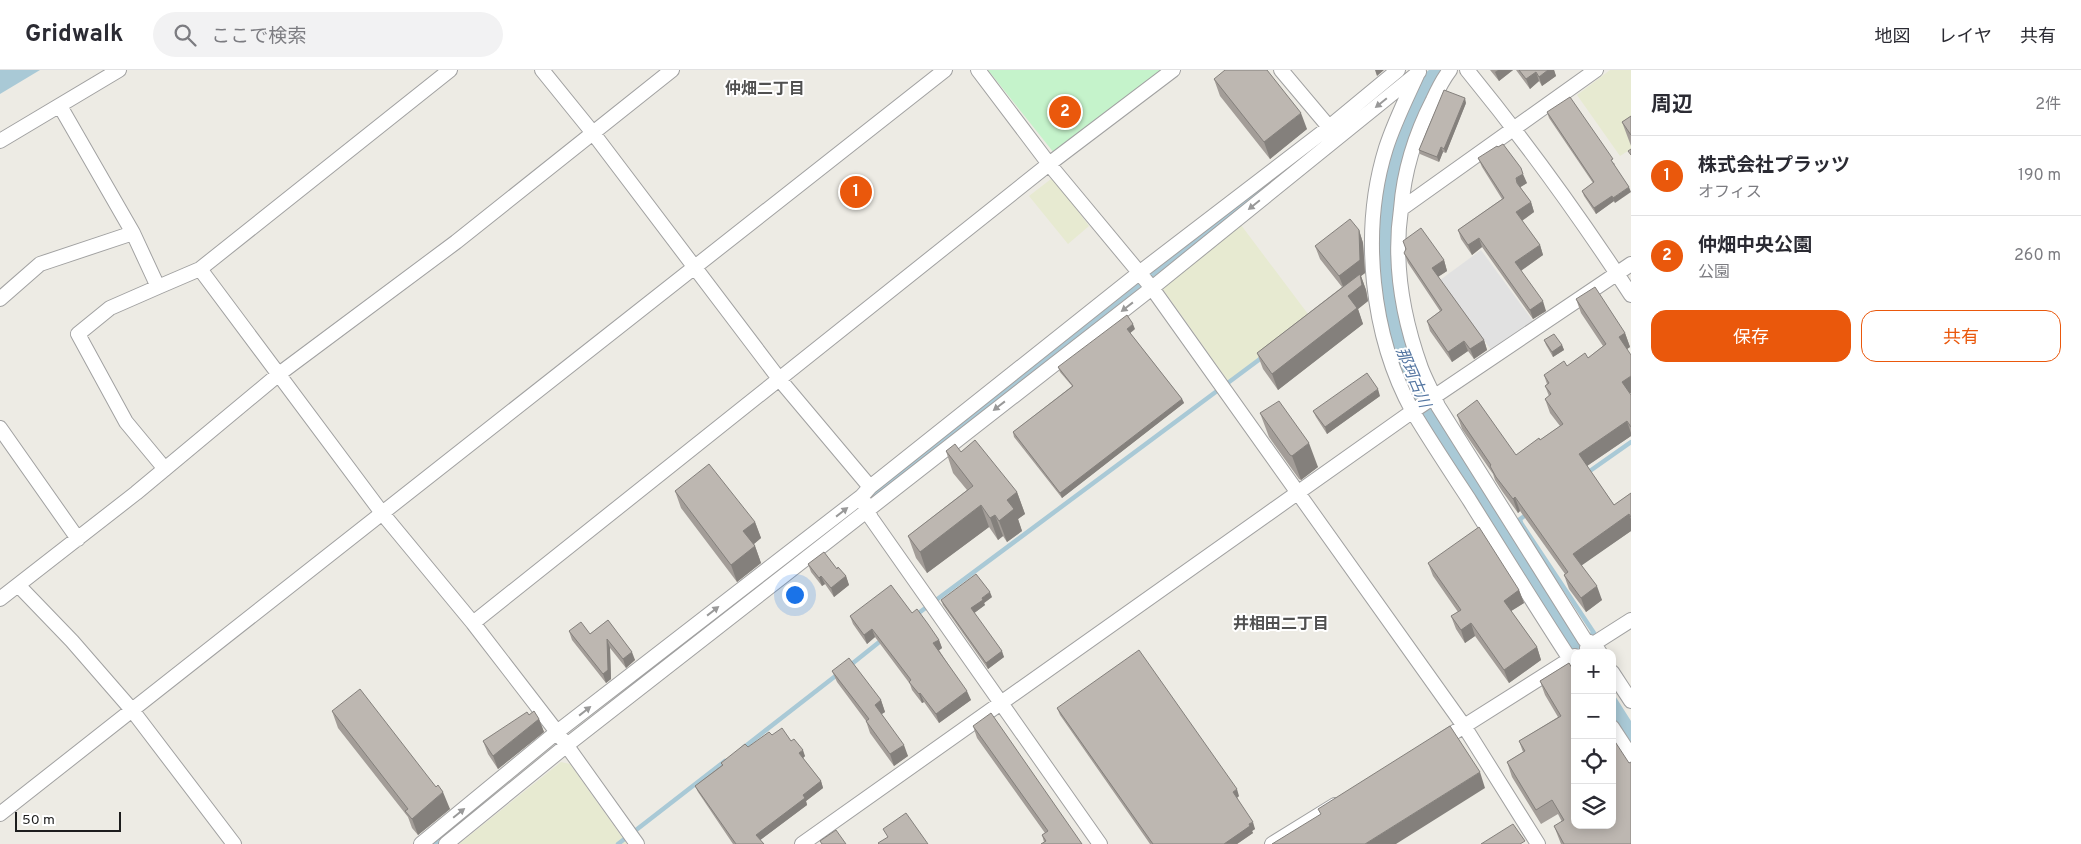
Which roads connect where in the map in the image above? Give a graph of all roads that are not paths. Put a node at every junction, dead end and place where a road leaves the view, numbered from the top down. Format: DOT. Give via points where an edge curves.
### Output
graph roads {
  1 [pos="119,70"];
  2 [pos="450,70"];
  3 [pos="542,70"];
  4 [pos="672,70"];
  5 [pos="945,70"];
  6 [pos="978,70"];
  7 [pos="1173,70"];
  8 [pos="1281,70"];
  9 [pos="1398,70"];
  10 [pos="1450,70"];
  11 [pos="1467,70"];
  12 [pos="1596,70"];
  13 [pos="1419,71"];
  14 [pos="60,106"];
  15 [pos="1514,128"];
  16 [pos="1333,132"];
  17 [pos="593,134"];
  18 [pos="0,141"];
  19 [pos="1049,164"];
  20 [pos="1401,210"];
  21 [pos="133,233"];
  22 [pos="1631,264"];
  23 [pos="694,266"];
  24 [pos="200,269"];
  25 [pos="1139,274"];
  26 [pos="1617,274"];
  27 [pos="158,287"];
  28 [pos="1152,288"];
  29 [pos="1631,295"];
  30 [pos="0,299"];
  31 [pos="279,374"];
  32 [pos="780,380"];
  33 [pos="1435,398"];
  34 [pos="1413,411"];
  35 [pos="0,428"];
  36 [pos="165,469"];
  37 [pos="866,491"];
  38 [pos="1299,494"];
  39 [pos="868,509"];
  40 [pos="382,513"];
  41 [pos="78,539"];
  42 [pos="18,585"];
  43 [pos="0,599"];
  44 [pos="1631,620"];
  45 [pos="473,623"];
  46 [pos="1597,648"];
  47 [pos="1571,653"];
  48 [pos="1571,661"];
  49 [pos="1616,678"];
  50 [pos="1631,701"];
  51 [pos="1001,704"];
  52 [pos="132,710"];
  53 [pos="1464,726"];
  54 [pos="557,732"];
  55 [pos="1616,733"];
  56 [pos="567,746"];
  57 [pos="1430,747"];
  58 [pos="1631,756"];
  59 [pos="1347,797"];
  60 [pos="0,814"];
  61 [pos="636,842"];
  62 [pos="234,844"];
  63 [pos="421,844"];
  64 [pos="446,844"];
  65 [pos="802,844"];
  66 [pos="1100,844"];
  67 [pos="1272,844"];
  68 [pos="1538,844"];
  1 -- 14 [label="street"];
  2 -- 24 [label="street"];
  3 -- 17 [label="street"];
  4 -- 17 [label="street"];
  5 -- 23 [label="street"];
  6 -- 19 [label="street"];
  7 -- 19 [label="street"];
  8 -- 16 [label="street"];
  9 -- 16 [label="street"];
  10 -- 20 [label="street" via="1422,122 1410,155"];
  11 -- 15 [label="street"];
  12 -- 15 [label="street"];
  13 -- 16 [label="street, one-way"];
  13 -- 34 [label="street" via="1386,148 1377,186 1372,240 1380,318 1392,362"];
  14 -- 18 [label="street"];
  14 -- 21 [label="street"];
  15 -- 20 [label="street"];
  15 -- 26 [label="street" via="1571,204"];
  16 -- 25 [label="street"];
  16 -- 28 [label="street, one-way"];
  17 -- 23 [label="street"];
  17 -- 31 [label="street" via="456,242"];
  19 -- 25 [label="street"];
  19 -- 32 [label="street"];
  20 -- 33 [label="street" via="1399,262 1404,312"];
  21 -- 27 [label="street"];
  21 -- 30 [label="street" via="40,264"];
  22 -- 26 [label="street"];
  23 -- 32 [label="street"];
  23 -- 40 [label="street"];
  24 -- 27 [label="street"];
  24 -- 31 [label="street"];
  25 -- 28 [label="street"];
  25 -- 37 [label="street"];
  26 -- 29 [label="street"];
  26 -- 33 [label="street"];
  27 -- 36 [label="street" via="110,308 78,334 126,422"];
  28 -- 38 [label="street"];
  28 -- 39 [label="street, one-way"];
  31 -- 36 [label="street"];
  31 -- 40 [label="street"];
  32 -- 37 [label="street"];
  32 -- 45 [label="street"];
  33 -- 34 [label="street"];
  33 -- 46 [label="street" via="1586,640"];
  34 -- 38 [label="street"];
  34 -- 47 [label="street"];
  35 -- 41 [label="street"];
  36 -- 41 [label="street"];
  37 -- 39 [label="street"];
  54 -- 37 [label="street, one-way"];
  38 -- 51 [label="street"];
  38 -- 53 [label="street"];
  39 -- 51 [label="street" via="871,518"];
  39 -- 56 [label="street"];
  40 -- 45 [label="street"];
  40 -- 52 [label="street"];
  41 -- 42 [label="street"];
  42 -- 43 [label="street"];
  42 -- 52 [label="street"];
  44 -- 46 [label="street"];
  45 -- 54 [label="street"];
  48 -- 53 [label="street"];
  49 -- 50 [label="street"];
  51 -- 65 [label="street"];
  51 -- 66 [label="street"];
  52 -- 60 [label="street"];
  52 -- 62 [label="street"];
  53 -- 57 [label="street"];
  53 -- 68 [label="street"];
  54 -- 56 [label="street"];
  63 -- 54 [label="street, one-way"];
  55 -- 58 [label="street"];
  56 -- 61 [label="street"];
  56 -- 64 [label="street"];
  59 -- 67 [label="street"];
}
